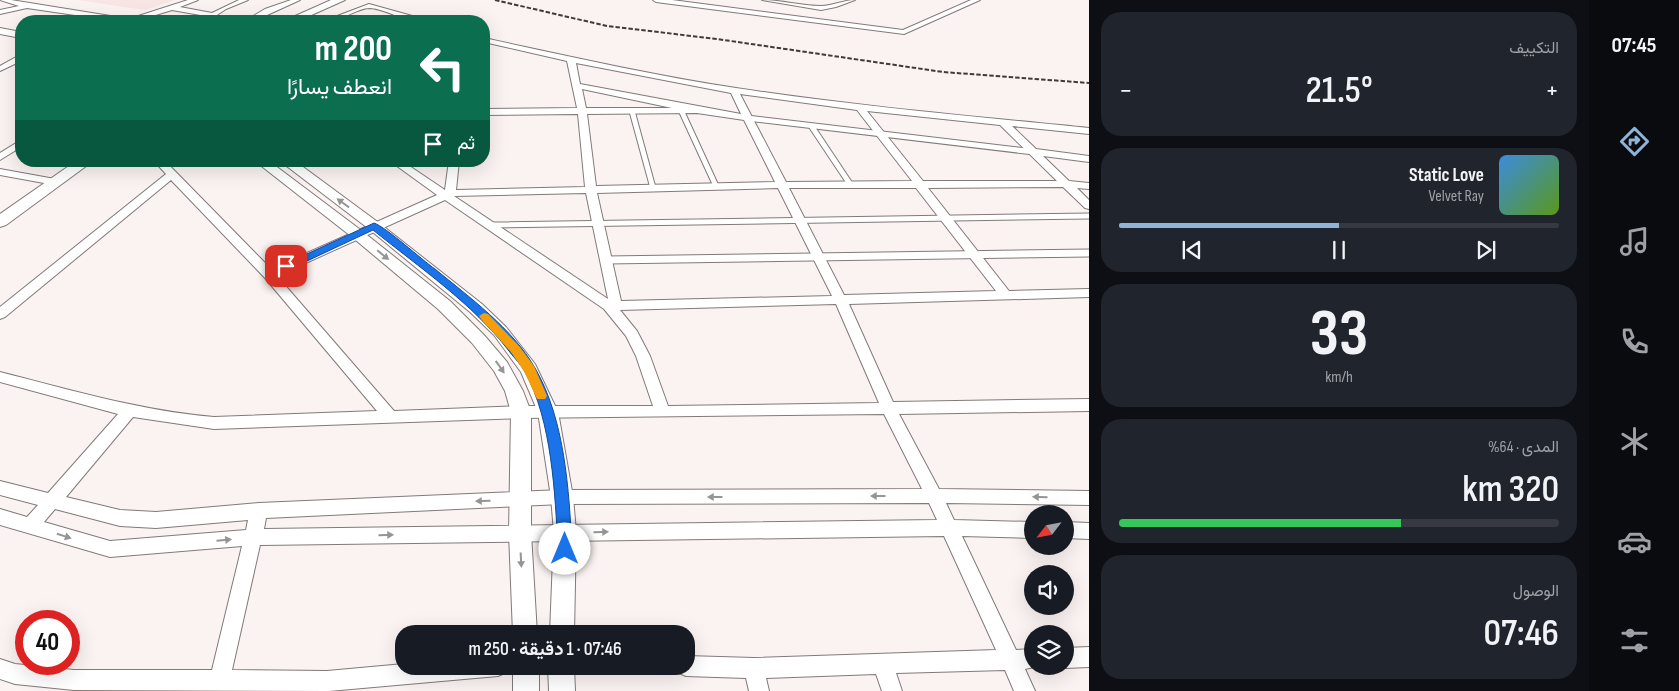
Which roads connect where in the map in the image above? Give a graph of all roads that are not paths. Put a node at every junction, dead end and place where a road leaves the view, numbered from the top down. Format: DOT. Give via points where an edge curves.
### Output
graph roads {
  1 [pos="2,0"];
  2 [pos="195,0"];
  3 [pos="245,0"];
  4 [pos="297,0"];
  5 [pos="340,0"];
  6 [pos="656,0"];
  7 [pos="727,0"];
  8 [pos="765,0"];
  9 [pos="852,0"];
  10 [pos="977,0"];
  11 [pos="28,3"];
  12 [pos="170,8"];
  13 [pos="704,8"];
  14 [pos="0,12"];
  15 [pos="95,15"];
  16 [pos="148,15"];
  17 [pos="213,15"];
  18 [pos="260,15"];
  19 [pos="304,15"];
  20 [pos="344,15"];
  21 [pos="401,15"];
  22 [pos="0,25"];
  23 [pos="15,28"];
  24 [pos="0,31"];
  25 [pos="15,34"];
  26 [pos="490,41"];
  27 [pos="571,59"];
  28 [pos="15,61"];
  29 [pos="3,66"];
  30 [pos="575,84"];
  31 [pos="734,91"];
  32 [pos="861,108"];
  33 [pos="681,110"];
  34 [pos="697,110"];
  35 [pos="582,111"];
  36 [pos="632,111"];
  37 [pos="490,112"];
  38 [pos="747,118"];
  39 [pos="1003,123"];
  40 [pos="812,126"];
  41 [pos="1089,132"];
  42 [pos="881,135"];
  43 [pos="15,147"];
  44 [pos="1034,152"];
  45 [pos="0,157"];
  46 [pos="1089,159"];
  47 [pos="77,167"];
  48 [pos="165,167"];
  49 [pos="269,167"];
  50 [pos="294,167"];
  51 [pos="405,167"];
  52 [pos="453,167"];
  53 [pos="0,172"];
  54 [pos="172,174"];
  55 [pos="55,182"];
  56 [pos="850,184"];
  57 [pos="918,184"];
  58 [pos="1066,184"];
  59 [pos="783,185"];
  60 [pos="716,186"];
  61 [pos="1089,186"];
  62 [pos="654,188"];
  63 [pos="591,189"];
  64 [pos="448,194"];
  65 [pos="1089,206"];
  66 [pos="1089,216"];
  67 [pos="946,219"];
  68 [pos="801,221"];
  69 [pos="0,222"];
  70 [pos="599,223"];
  71 [pos="489,225"];
  72 [pos="374,226"];
  73 [pos="356,234"];
  74 [pos="1089,253"];
  75 [pos="974,255"];
  76 [pos="819,257"];
  77 [pos="607,260"];
  78 [pos="269,274"];
  79 [pos="1089,293"];
  80 [pos="1006,296"];
  81 [pos="0,297"];
  82 [pos="840,298"];
  83 [pos="15,301"];
  84 [pos="613,306"];
  85 [pos="0,314"];
  86 [pos="0,377"];
  87 [pos="1088,407"];
  88 [pos="889,409"];
  89 [pos="130,411"];
  90 [pos="520,412"];
  91 [pos="548,412"];
  92 [pos="663,412"];
  93 [pos="391,417"];
  94 [pos="0,488"];
  95 [pos="934,496"];
  96 [pos="562,498"];
  97 [pos="1089,498"];
  98 [pos="520,500"];
  99 [pos="51,502"];
  100 [pos="259,511"];
  101 [pos="0,517"];
  102 [pos="30,526"];
  103 [pos="948,528"];
  104 [pos="1024,530"];
  105 [pos="1074,530"];
  106 [pos="1089,531"];
  107 [pos="566,532"];
  108 [pos="520,533"];
  109 [pos="254,537"];
  110 [pos="525,625"];
  111 [pos="562,625"];
  112 [pos="1089,657"];
  113 [pos="1074,658"];
  114 [pos="1009,659"];
  115 [pos="1024,659"];
  116 [pos="882,663"];
  117 [pos="695,666"];
  118 [pos="754,668"];
  119 [pos="0,669"];
  120 [pos="421,675"];
  121 [pos="526,675"];
  122 [pos="561,675"];
  123 [pos="217,685"];
  124 [pos="326,686"];
  125 [pos="526,691"];
  126 [pos="562,691"];
  127 [pos="759,691"];
  128 [pos="892,691"];
  129 [pos="1025,691"];
  1 -- 11 [label="street"];
  2 -- 12 [label="street"];
  3 -- 17 [label="street"];
  4 -- 18 [label="street"];
  5 -- 19 [label="main road"];
  6 -- 13 [label="street"];
  7 -- 13 [label="street"];
  8 -- 9 [label="street" via="821,8"];
  10 -- 13 [label="street" via="904,32"];
  11 -- 14 [label="street"];
  11 -- 15 [label="street"];
  12 -- 16 [label="street"];
  12 -- 17 [label="street"];
  20 -- 21 [label="street" via="369,6"];
  22 -- 23 [label="street"];
  24 -- 25 [label="street"];
  26 -- 27 [label="street"];
  27 -- 30 [label="street"];
  27 -- 31 [label="street"];
  28 -- 29 [label="street"];
  30 -- 34 [label="street"];
  30 -- 35 [label="street"];
  31 -- 32 [label="street"];
  31 -- 38 [label="street"];
  32 -- 39 [label="street"];
  32 -- 42 [label="street"];
  33 -- 34 [label="street"];
  33 -- 36 [label="street"];
  33 -- 60 [label="lane"];
  34 -- 38 [label="street"];
  35 -- 36 [label="street"];
  35 -- 37 [label="street"];
  35 -- 63 [label="street"];
  36 -- 62 [label="lane"];
  38 -- 40 [label="lane"];
  38 -- 59 [label="street"];
  39 -- 41 [label="street"];
  39 -- 44 [label="street"];
  40 -- 42 [label="lane"];
  40 -- 56 [label="lane"];
  42 -- 44 [label="lane"];
  42 -- 57 [label="street"];
  43 -- 45 [label="street"];
  44 -- 46 [label="street"];
  44 -- 58 [label="street"];
  47 -- 55 [label="main road"];
  48 -- 54 [label="street"];
  49 -- 73 [label="street"];
  72 -- 50 [label="street, one-way"];
  51 -- 64 [label="street"];
  52 -- 64 [label="street"];
  53 -- 55 [label="street"];
  54 -- 78 [label="street"];
  54 -- 83 [label="street"];
  55 -- 69 [label="main road"];
  56 -- 57 [label="street"];
  56 -- 59 [label="street"];
  57 -- 58 [label="street"];
  57 -- 67 [label="street"];
  58 -- 61 [label="street"];
  58 -- 65 [label="street"];
  59 -- 60 [label="street"];
  59 -- 68 [label="street"];
  60 -- 62 [label="street"];
  62 -- 63 [label="street"];
  63 -- 64 [label="street"];
  63 -- 70 [label="street"];
  64 -- 71 [label="street"];
  64 -- 72 [label="street"];
  66 -- 67 [label="lane"];
  67 -- 68 [label="lane"];
  67 -- 75 [label="street"];
  68 -- 70 [label="lane"];
  68 -- 76 [label="street"];
  70 -- 71 [label="lane"];
  70 -- 77 [label="street"];
  71 -- 84 [label="street"];
  72 -- 73 [label="street"];
  72 -- 91 [label="street" via="500,331 530,369"];
  73 -- 78 [label="street"];
  73 -- 90 [label="street, one-way" via="444,305 478,340 501,367 514,391"];
  74 -- 75 [label="lane"];
  75 -- 76 [label="lane"];
  75 -- 80 [label="street"];
  76 -- 77 [label="lane"];
  76 -- 82 [label="street"];
  77 -- 84 [label="street"];
  78 -- 93 [label="street"];
  79 -- 80 [label="street"];
  80 -- 82 [label="street"];
  81 -- 83 [label="street"];
  82 -- 84 [label="street"];
  82 -- 88 [label="street"];
  83 -- 85 [label="street"];
  84 -- 92 [label="street" via="639,348"];
  86 -- 89 [label="street"];
  87 -- 88 [label="street"];
  88 -- 92 [label="street"];
  88 -- 95 [label="street"];
  89 -- 93 [label="street" via="174,420 214,423"];
  89 -- 99 [label="street"];
  90 -- 91 [label="street"];
  90 -- 93 [label="street"];
  90 -- 98 [label="street"];
  91 -- 92 [label="street"];
  91 -- 96 [label="street"];
  94 -- 99 [label="street"];
  95 -- 96 [label="street, one-way"];
  97 -- 95 [label="street, one-way"];
  95 -- 103 [label="street"];
  96 -- 98 [label="street"];
  96 -- 107 [label="street"];
  98 -- 100 [label="street, one-way"];
  98 -- 108 [label="street"];
  99 -- 100 [label="street" via="137,520"];
  99 -- 102 [label="street"];
  100 -- 109 [label="street"];
  101 -- 102 [label="street"];
  102 -- 109 [label="street, one-way" via="110,549"];
  103 -- 104 [label="street"];
  107 -- 103 [label="street, one-way"];
  103 -- 114 [label="street"];
  105 -- 106 [label="street"];
  107 -- 108 [label="street"];
  107 -- 111 [label="street"];
  109 -- 108 [label="street, one-way"];
  108 -- 110 [label="street, one-way"];
  109 -- 123 [label="street"];
  112 -- 113 [label="street"];
  114 -- 115 [label="street"];
  114 -- 116 [label="street"];
  114 -- 129 [label="street"];
  116 -- 118 [label="street"];
  116 -- 128 [label="street"];
  117 -- 118 [label="street"];
  118 -- 127 [label="street"];
  119 -- 123 [label="street" via="15,674 74,680"];
  120 -- 124 [label="street"];
  121 -- 125 [label="street"];
  122 -- 126 [label="street"];
  123 -- 124 [label="street"];
}
